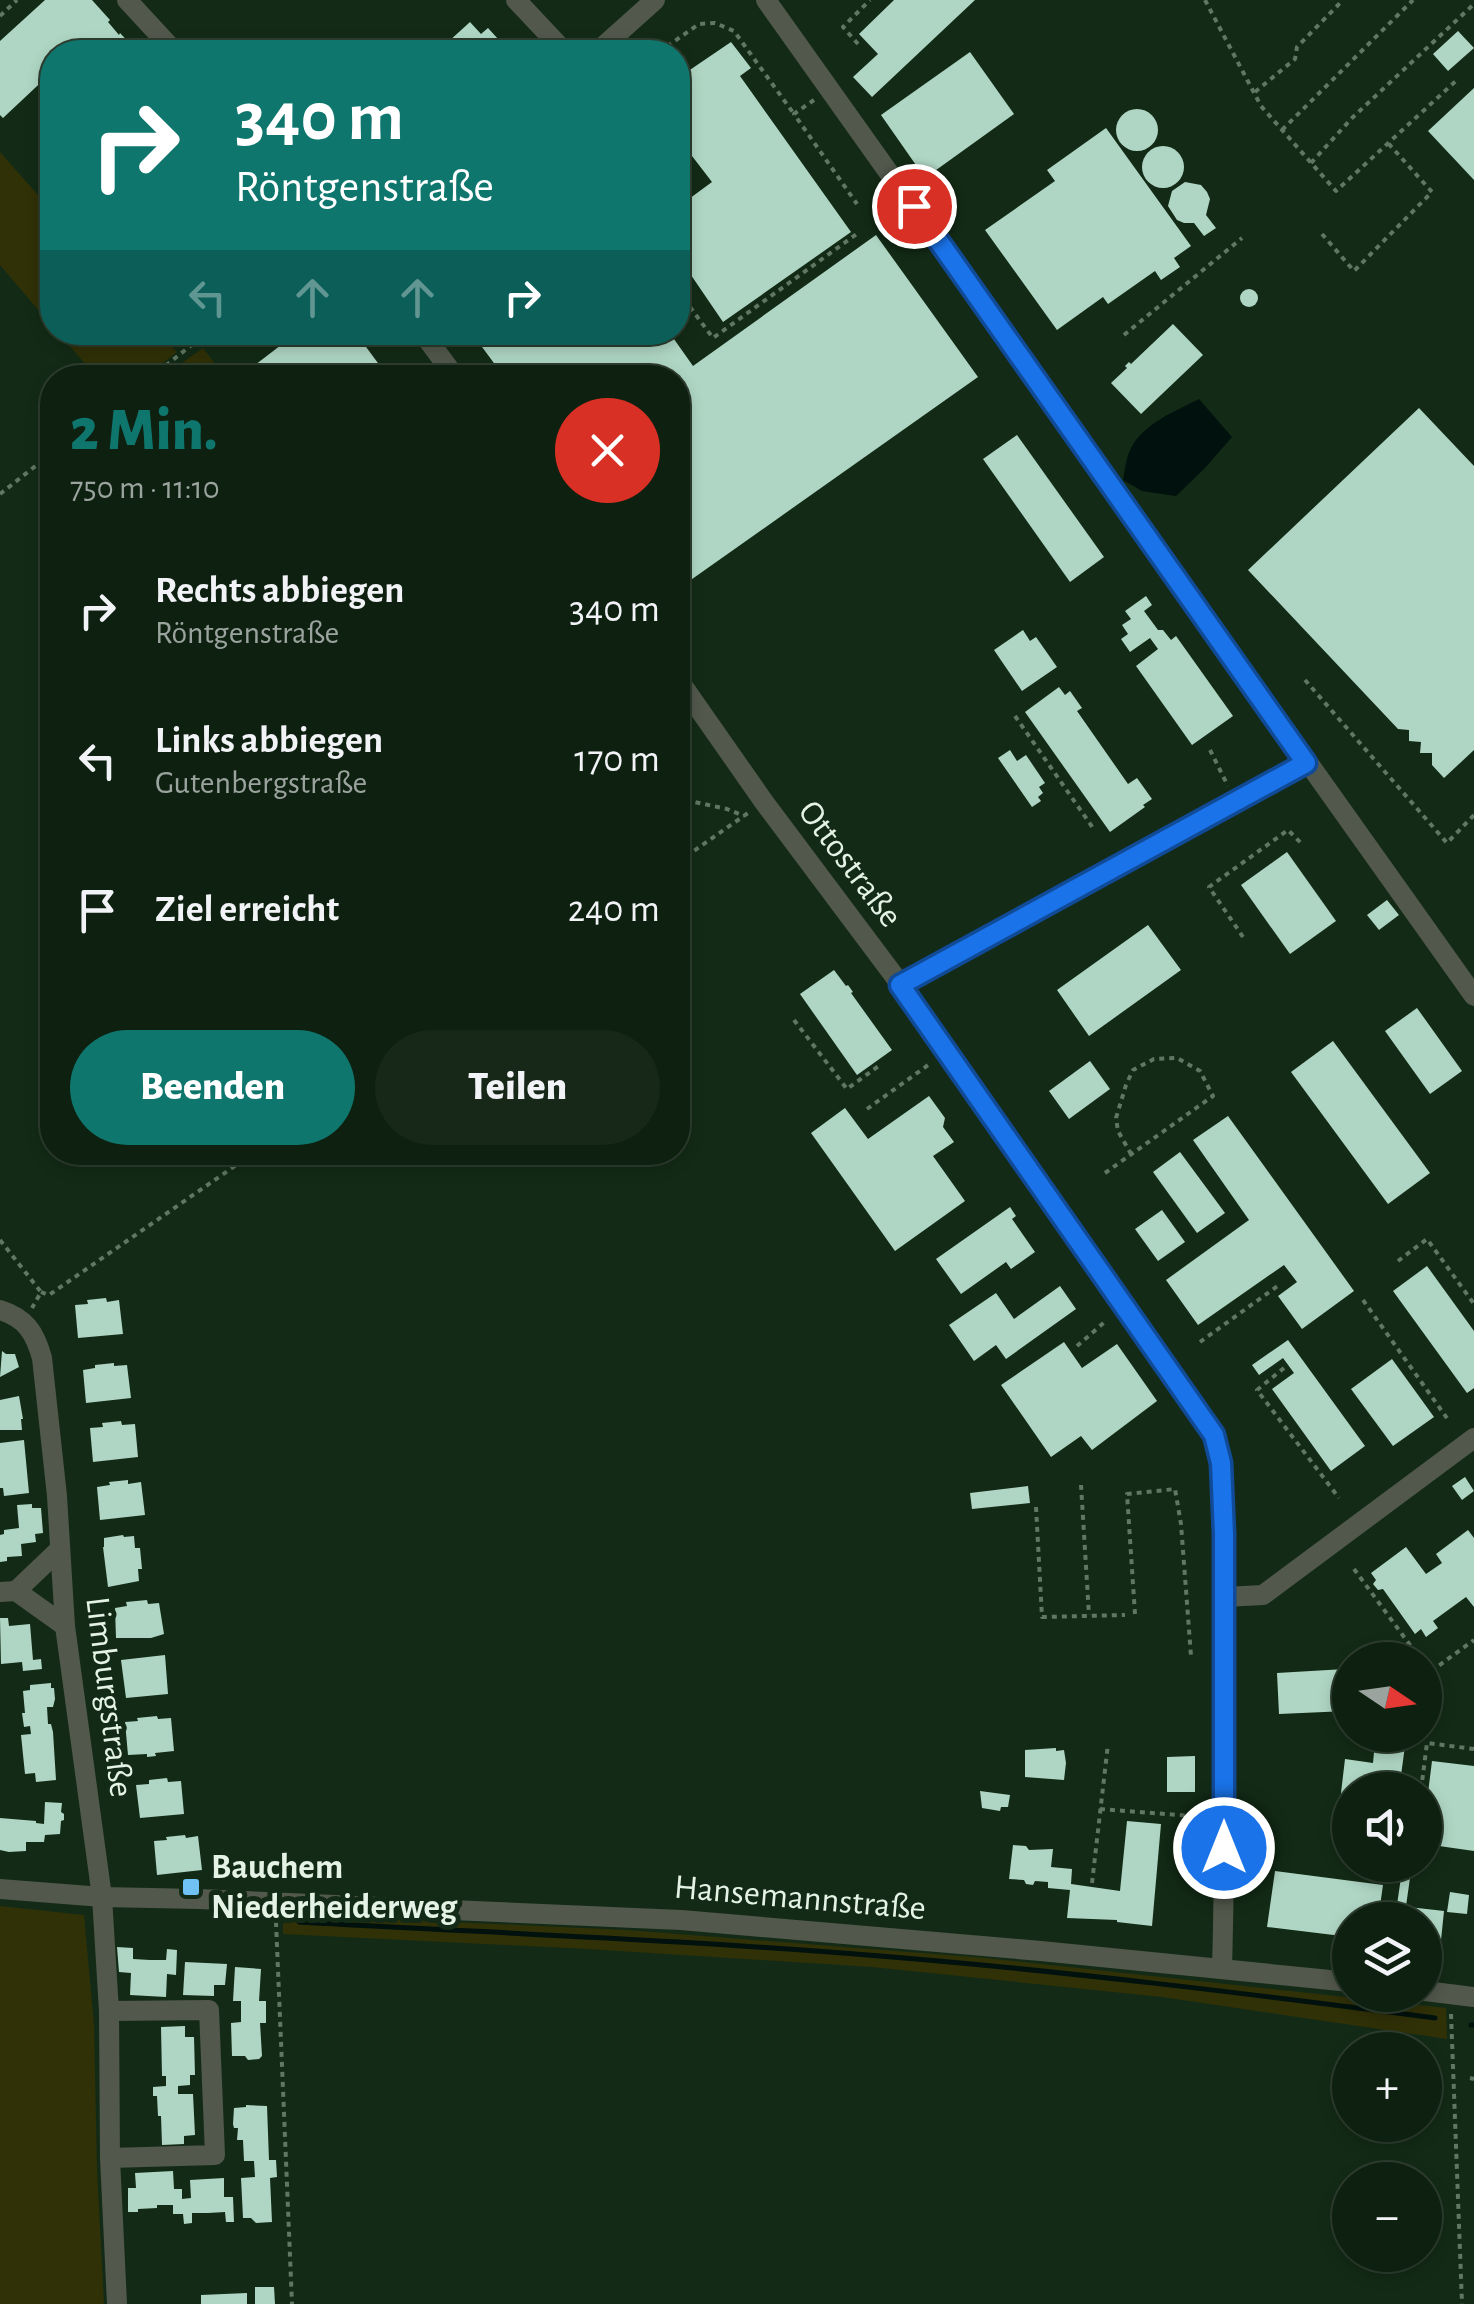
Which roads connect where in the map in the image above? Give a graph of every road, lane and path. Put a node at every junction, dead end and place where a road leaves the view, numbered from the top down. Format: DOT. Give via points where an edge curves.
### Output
graph roads {
  1 [pos="17,0"];
  2 [pos="128,0"];
  3 [pos="516,0"];
  4 [pos="655,0"];
  5 [pos="766,0"];
  6 [pos="870,0"];
  7 [pos="1205,0"];
  8 [pos="1343,0"];
  9 [pos="1412,0"];
  10 [pos="1474,4"];
  11 [pos="0,16"];
  12 [pos="163,40"];
  13 [pos="553,40"];
  14 [pos="610,40"];
  15 [pos="676,40"];
  16 [pos="858,44"];
  17 [pos="1458,79"];
  18 [pos="830,89"];
  19 [pos="1254,94"];
  20 [pos="794,114"];
  21 [pos="1282,130"];
  22 [pos="1388,143"];
  23 [pos="1312,164"];
  24 [pos="858,204"];
  25 [pos="858,233"];
  26 [pos="1322,234"];
  27 [pos="1242,238"];
  28 [pos="690,307"];
  29 [pos="1124,335"];
  30 [pos="192,345"];
  31 [pos="166,365"];
  32 [pos="40,462"];
  33 [pos="0,494"];
  34 [pos="1305,680"];
  35 [pos="690,697"];
  36 [pos="1015,716"];
  37 [pos="1210,750"];
  38 [pos="1306,763"];
  39 [pos="690,801"];
  40 [pos="764,802"];
  41 [pos="1236,802"];
  42 [pos="1474,815"];
  43 [pos="744,816"];
  44 [pos="1092,828"];
  45 [pos="1300,842"];
  46 [pos="690,854"];
  47 [pos="1243,938"];
  48 [pos="900,985"];
  49 [pos="1474,996"];
  50 [pos="794,1020"];
  51 [pos="947,1052"];
  52 [pos="880,1066"];
  53 [pos="867,1109"];
  54 [pos="1131,1154"];
  55 [pos="236,1165"];
  56 [pos="1105,1173"];
  57 [pos="0,1240"];
  58 [pos="1398,1260"];
  59 [pos="1280,1284"];
  60 [pos="41,1292"];
  61 [pos="1363,1300"];
  62 [pos="1474,1304"];
  63 [pos="0,1310"];
  64 [pos="1108,1320"];
  65 [pos="27,1325"];
  66 [pos="1200,1342"];
  67 [pos="1077,1346"];
  68 [pos="1284,1368"];
  69 [pos="1449,1421"];
  70 [pos="1474,1438"];
  71 [pos="1081,1485"];
  72 [pos="1339,1498"];
  73 [pos="1036,1507"];
  74 [pos="60,1550"];
  75 [pos="1354,1569"];
  76 [pos="8,1591"];
  77 [pos="1224,1597"];
  78 [pos="1135,1614"];
  79 [pos="1126,1615"];
  80 [pos="1089,1616"];
  81 [pos="65,1626"];
  82 [pos="1474,1640"];
  83 [pos="1408,1642"];
  84 [pos="1191,1656"];
  85 [pos="1442,1663"];
  86 [pos="1108,1744"];
  87 [pos="1474,1749"];
  88 [pos="1423,1772"];
  89 [pos="1100,1810"];
  90 [pos="1225,1819"];
  91 [pos="1092,1883"];
  92 [pos="0,1889"];
  93 [pos="102,1897"];
  94 [pos="276,1902"];
  95 [pos="1222,1969"];
  96 [pos="1332,1980"];
  97 [pos="1442,1993"];
  98 [pos="1450,1994"];
  99 [pos="1474,1998"];
  100 [pos="109,2011"];
  101 [pos="110,2158"];
  102 [pos="116,2304"];
  103 [pos="292,2304"];
  104 [pos="1462,2304"];
  1 -- 11 [label="path"];
  2 -- 12 [label="street"];
  3 -- 13 [label="street"];
  4 -- 14 [label="street"];
  5 -- 18 [label="street"];
  6 -- 16 [label="path" via="843,27"];
  7 -- 19 [label="path"];
  8 -- 19 [label="path" via="1296,47 1295,59"];
  9 -- 21 [label="path"];
  10 -- 23 [label="path"];
  15 -- 20 [label="path" via="699,24 734,31"];
  17 -- 22 [label="path"];
  18 -- 20 [label="path"];
  18 -- 38 [label="street"];
  19 -- 21 [label="path"];
  20 -- 24 [label="path"];
  21 -- 23 [label="path"];
  22 -- 23 [label="path" via="1336,191"];
  22 -- 26 [label="path" via="1432,192 1354,271"];
  25 -- 28 [label="path" via="713,338"];
  27 -- 29 [label="path"];
  30 -- 31 [label="path"];
  32 -- 33 [label="path"];
  34 -- 42 [label="path" via="1448,843"];
  35 -- 40 [label="street, Ottostraße"];
  36 -- 44 [label="path"];
  37 -- 41 [label="path"];
  38 -- 41 [label="street"];
  38 -- 49 [label="street"];
  39 -- 43 [label="path"];
  40 -- 43 [label="path"];
  40 -- 48 [label="street, Ottostraße"];
  41 -- 48 [label="street"];
  43 -- 46 [label="path"];
  45 -- 47 [label="path" via="1288,830 1209,887"];
  48 -- 51 [label="street, Ottostraße"];
  50 -- 52 [label="path" via="847,1089"];
  51 -- 53 [label="path"];
  51 -- 77 [label="street, Ottostraße" via="1214,1435 1221,1463"];
  54 -- 54 [label="path" via="1213,1096 1200,1071 1176,1058 1154,1058 1133,1070 1116,1118"];
  54 -- 56 [label="path"];
  55 -- 60 [label="path" via="49,1295"];
  57 -- 60 [label="path"];
  58 -- 62 [label="path" via="1427,1239"];
  59 -- 66 [label="path"];
  60 -- 65 [label="path"];
  61 -- 69 [label="path"];
  63 -- 65 [label="street"];
  64 -- 67 [label="path"];
  65 -- 74 [label="street, Limburgstraße" via="42,1358"];
  68 -- 72 [label="path" via="1257,1390"];
  70 -- 77 [label="street" via="1262,1595"];
  71 -- 80 [label="path"];
  73 -- 80 [label="path" via="1042,1618"];
  74 -- 76 [label="street"];
  74 -- 81 [label="street, Limburgstraße"];
  75 -- 83 [label="path"];
  76 -- 81 [label="street"];
  77 -- 90 [label="street, Ottostraße"];
  78 -- 84 [label="path" via="1126,1494 1174,1489"];
  79 -- 80 [label="path"];
  81 -- 93 [label="street, Limburgstraße"];
  82 -- 85 [label="path"];
  86 -- 89 [label="path"];
  87 -- 88 [label="path" via="1427,1743"];
  89 -- 90 [label="path"];
  89 -- 91 [label="path"];
  90 -- 95 [label="street, Ottostraße"];
  92 -- 93 [label="street, Hansemannstraße"];
  93 -- 94 [label="street, Hansemannstraße"];
  93 -- 100 [label="street, Limburgstraße"];
  94 -- 95 [label="street, Hansemannstraße" via="680,1920"];
  94 -- 103 [label="path"];
  95 -- 96 [label="street, Hansemannstraße"];
  97 -- 98 [label="street"];
  98 -- 99 [label="street"];
  98 -- 104 [label="path"];
  100 -- 101 [label="street, Limburgstraße"];
  100 -- 101 [label="street" via="209,2010 215,2154"];
  101 -- 102 [label="street, Limburgstraße"];
}
